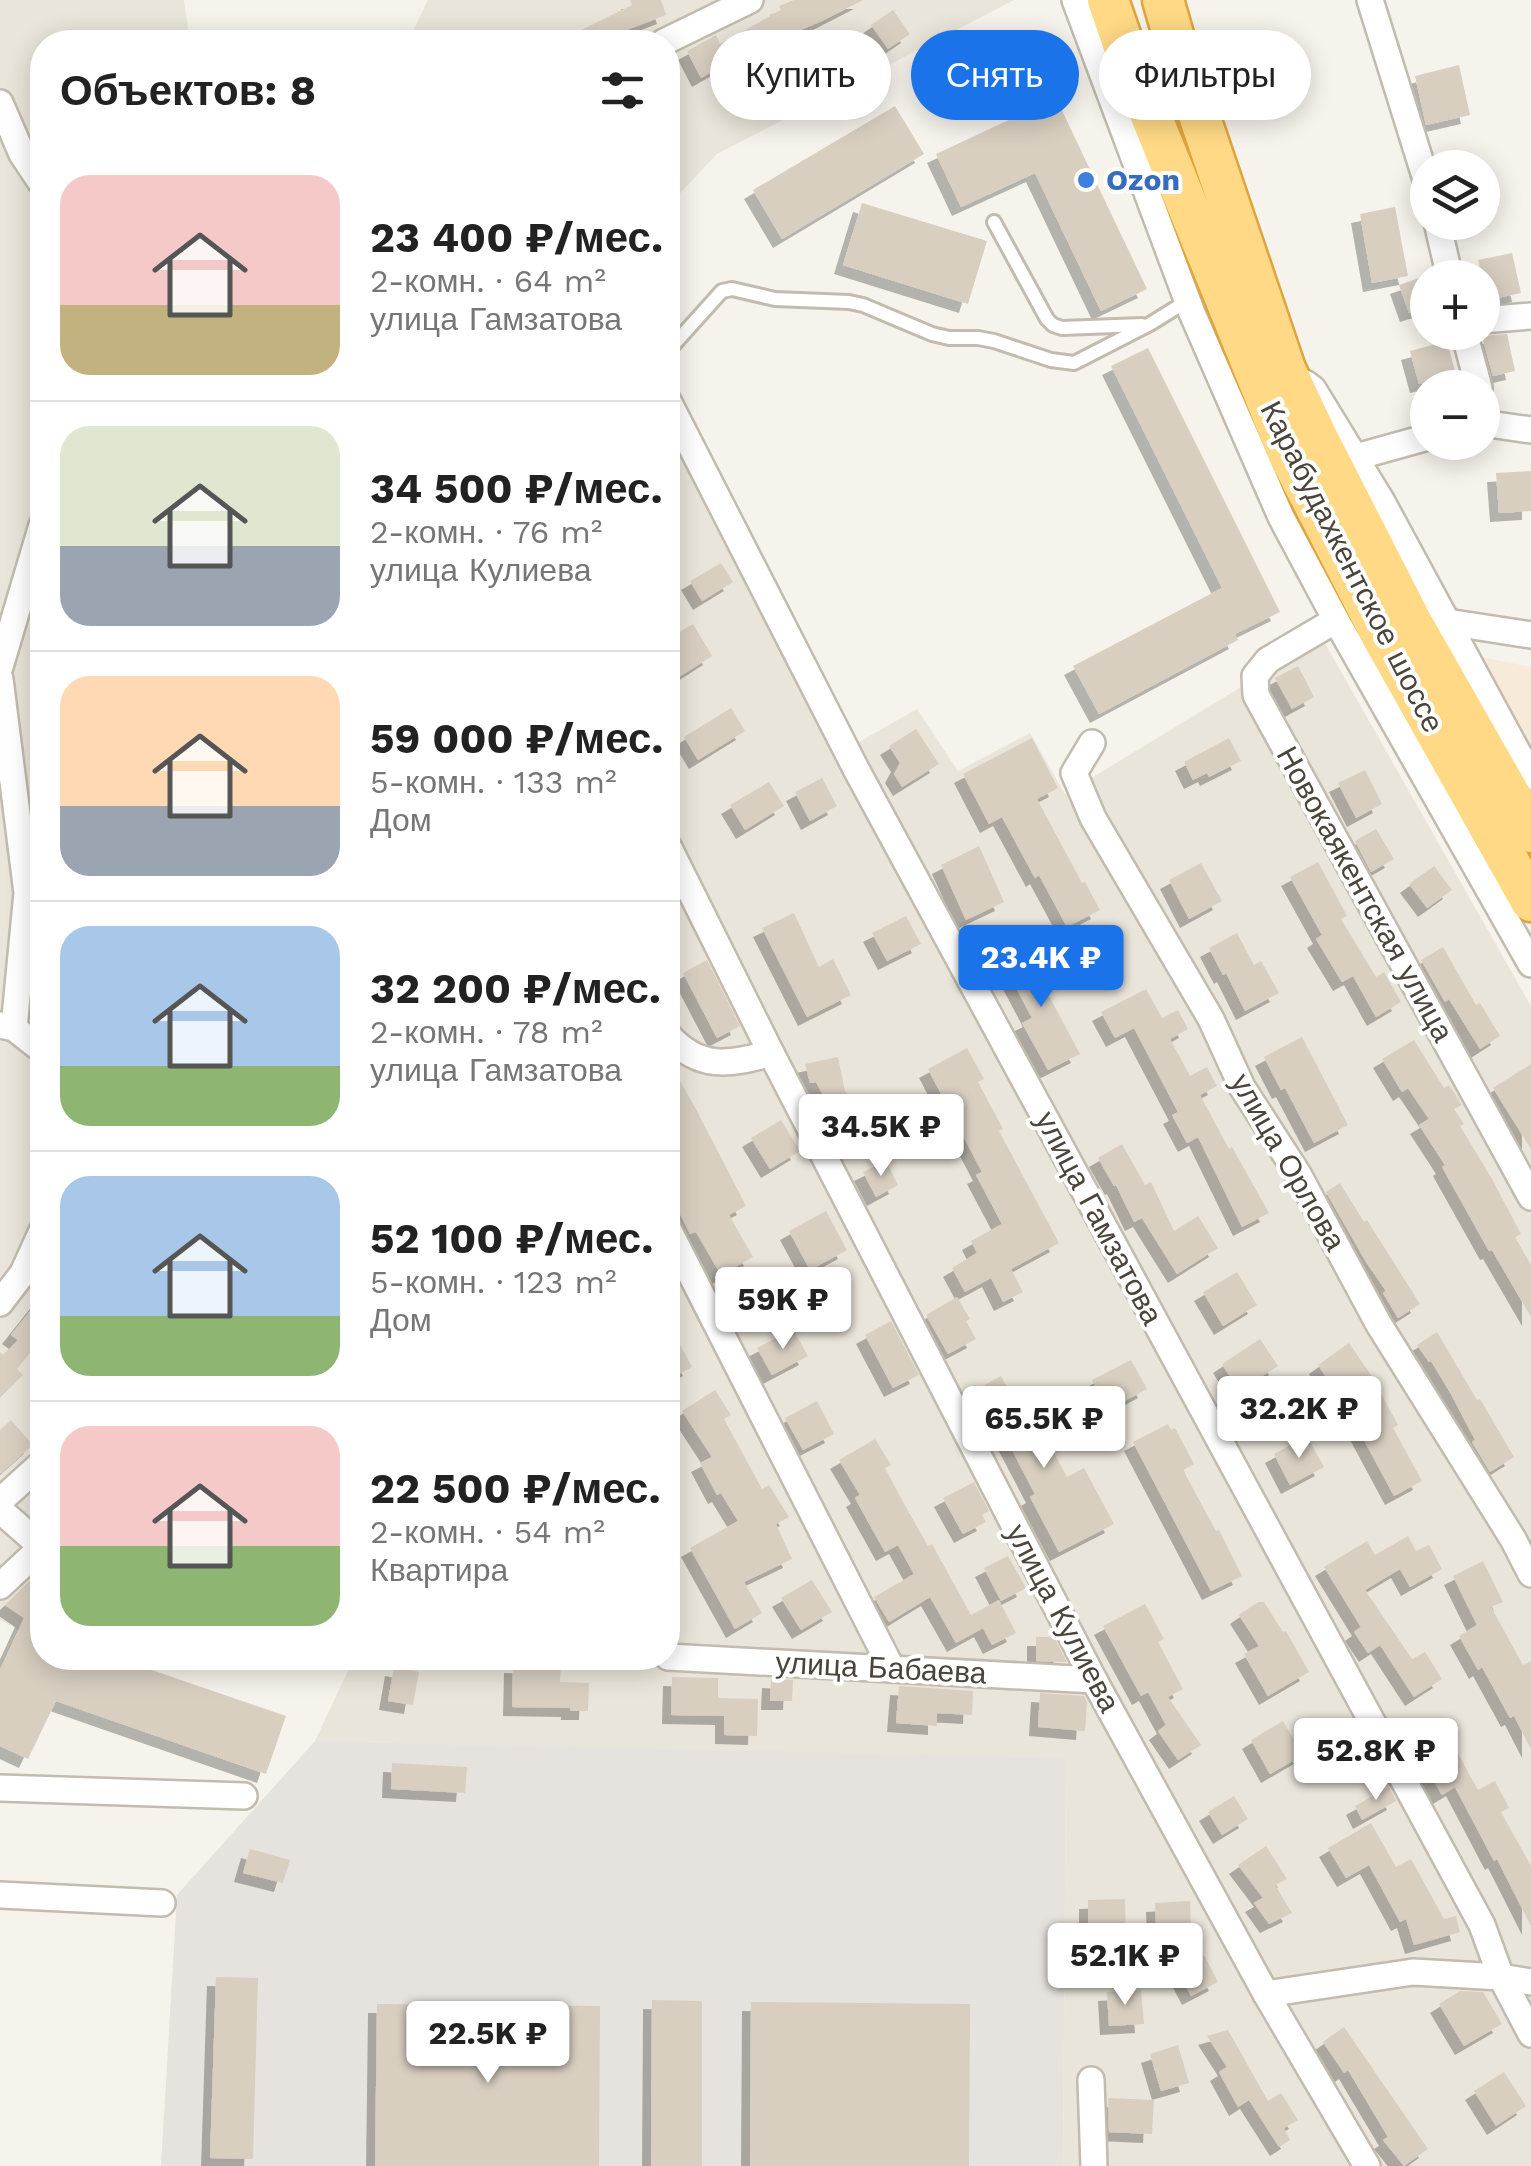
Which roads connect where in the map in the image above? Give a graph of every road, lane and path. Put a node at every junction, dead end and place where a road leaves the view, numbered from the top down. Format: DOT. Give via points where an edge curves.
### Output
graph roads {
  1 [pos="750,0"];
  2 [pos="1075,0"];
  3 [pos="1108,0"];
  4 [pos="1163,0"];
  5 [pos="1370,0"];
  6 [pos="680,34"];
  7 [pos="0,103"];
  8 [pos="1417,150"];
  9 [pos="30,166"];
  10 [pos="994,222"];
  11 [pos="1187,301"];
  12 [pos="1531,316"];
  13 [pos="1500,318"];
  14 [pos="1150,324"];
  15 [pos="680,338"];
  16 [pos="1285,368"];
  17 [pos="1500,421"];
  18 [pos="680,424"];
  19 [pos="1531,430"];
  20 [pos="1410,442"];
  21 [pos="1356,457"];
  22 [pos="30,566"];
  23 [pos="1336,620"];
  24 [pos="1447,622"];
  25 [pos="1531,634"];
  26 [pos="0,668"];
  27 [pos="0,680"];
  28 [pos="1092,744"];
  29 [pos="1531,778"];
  30 [pos="1531,832"];
  31 [pos="680,870"];
  32 [pos="1531,901"];
  33 [pos="1531,964"];
  34 [pos="7,1026"];
  35 [pos="30,1042"];
  36 [pos="680,1047"];
  37 [pos="770,1053"];
  38 [pos="1531,1197"];
  39 [pos="680,1253"];
  40 [pos="30,1257"];
  41 [pos="0,1303"];
  42 [pos="30,1474"];
  43 [pos="0,1501"];
  44 [pos="0,1510"];
  45 [pos="30,1536"];
  46 [pos="30,1558"];
  47 [pos="1531,1574"];
  48 [pos="0,1586"];
  49 [pos="680,1657"];
  50 [pos="892,1669"];
  51 [pos="1094,1680"];
  52 [pos="0,1788"];
  53 [pos="244,1796"];
  54 [pos="0,1895"];
  55 [pos="162,1903"];
  56 [pos="1501,1977"];
  57 [pos="1531,1982"];
  58 [pos="1266,1994"];
  59 [pos="1531,2034"];
  60 [pos="1091,2080"];
  61 [pos="1094,2166"];
  62 [pos="1367,2166"];
  1 -- 6 [label="street"];
  2 -- 11 [label="street"];
  3 -- 32 [label="highway, Карабудахкентское шоссе" via="1288,454"];
  4 -- 16 [label="highway, Карабудахкентское шоссе"];
  5 -- 8 [label="street"];
  7 -- 9 [label="street"];
  10 -- 14 [label="lane" via="1053,325"];
  11 -- 14 [label="lane"];
  11 -- 23 [label="street" via="1282,517"];
  12 -- 13 [label="street"];
  14 -- 15 [label="lane" via="1074,363 994,341 932,334 863,305 732,289 722,291"];
  16 -- 21 [label="street" via="1314,389"];
  16 -- 30 [label="highway, Карабудахкентское шоссе" via="1412,623"];
  17 -- 19 [label="street"];
  18 -- 56 [label="street, улица Гамзатова" via="856,769 1482,1925"];
  20 -- 21 [label="street"];
  21 -- 24 [label="street"];
  22 -- 26 [label="street"];
  23 -- 33 [label="street"];
  23 -- 38 [label="street, Новокаякентская улица" via="1268,660 1256,676 1256,695"];
  24 -- 25 [label="street"];
  24 -- 29 [label="street"];
  27 -- 34 [label="street" via="27,893"];
  28 -- 47 [label="street, улица Орлова" via="1074,774 1093,818 1378,1322"];
  31 -- 37 [label="street, улица Кулиева"];
  34 -- 35 [label="street"];
  36 -- 37 [label="street" via="704,1061 736,1063"];
  37 -- 51 [label="street, улица Кулиева"];
  39 -- 50 [label="street"];
  40 -- 41 [label="street"];
  42 -- 43 [label="street"];
  44 -- 45 [label="street"];
  46 -- 48 [label="street"];
  49 -- 50 [label="street, улица Бабаева"];
  50 -- 51 [label="street, улица Бабаева"];
  51 -- 58 [label="street, улица Кулиева"];
  52 -- 53 [label="street"];
  54 -- 55 [label="street"];
  56 -- 57 [label="street"];
  56 -- 58 [label="street" via="1413,1972"];
  56 -- 59 [label="street, улица Гамзатова"];
  58 -- 62 [label="street, улица Кулиева"];
  60 -- 61 [label="street"];
}
